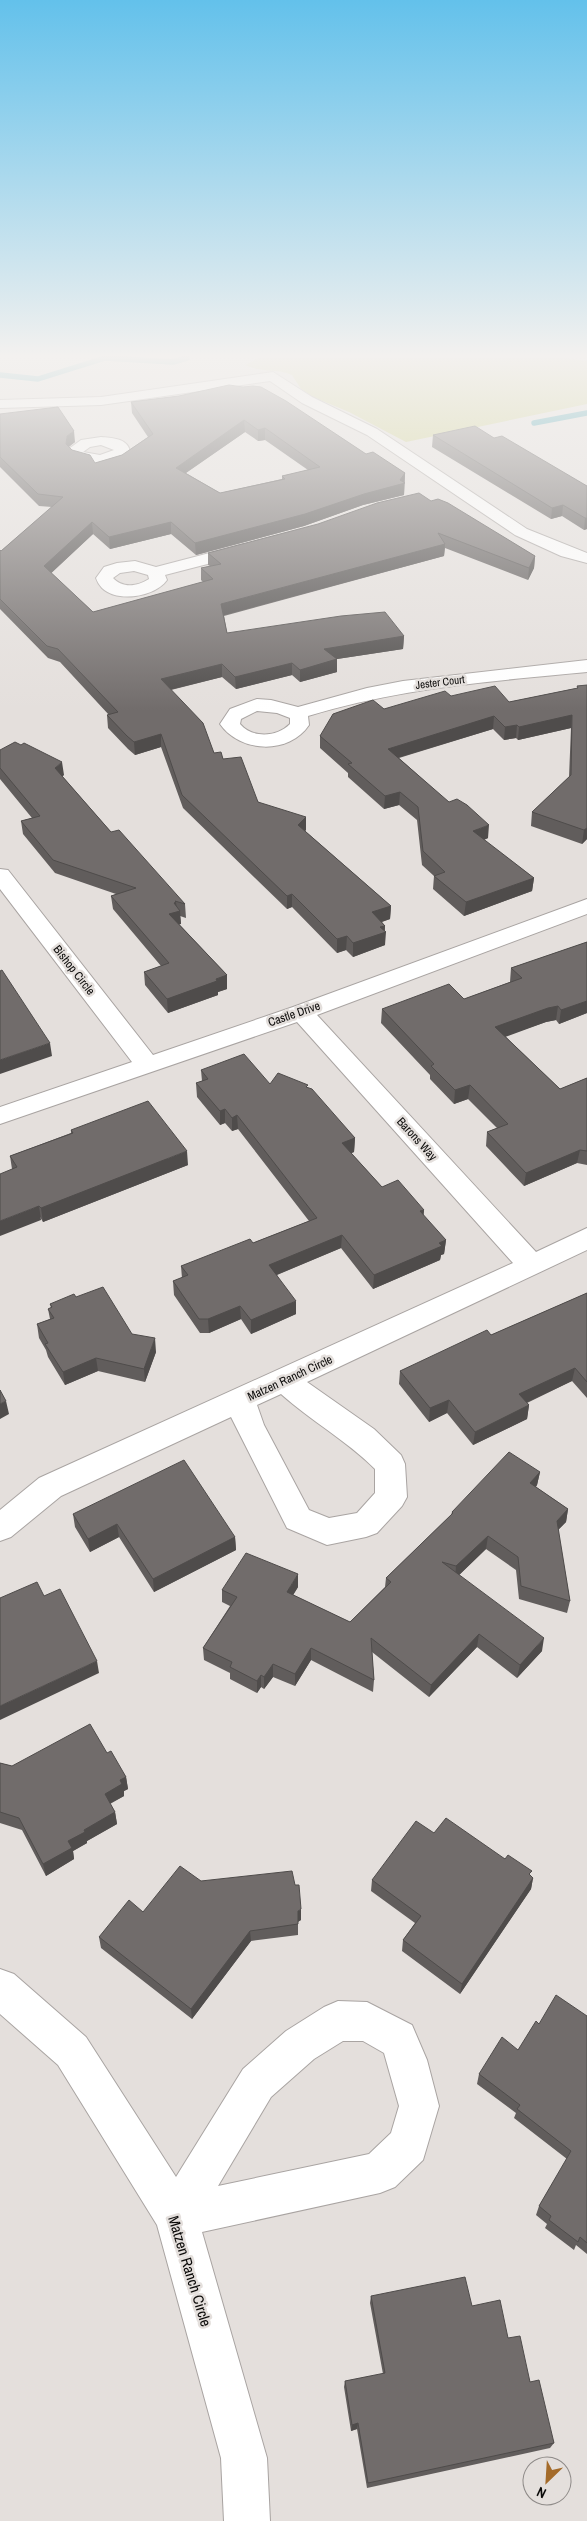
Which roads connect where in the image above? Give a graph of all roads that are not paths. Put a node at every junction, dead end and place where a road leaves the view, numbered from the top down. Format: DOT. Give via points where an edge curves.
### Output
graph roads {
  1 [pos="435,476"];
  2 [pos="454,489"];
  3 [pos="436,494"];
  4 [pos="256,545"];
  5 [pos="587,558"];
  6 [pos="156,572"];
  7 [pos="587,666"];
  8 [pos="296,714"];
  9 [pos="0,875"];
  10 [pos="587,906"];
  11 [pos="301,1012"];
  12 [pos="147,1064"];
  13 [pos="0,1116"];
  14 [pos="587,1238"];
  15 [pos="532,1266"];
  16 [pos="285,1380"];
  17 [pos="241,1400"];
  18 [pos="0,1528"];
  19 [pos="0,1988"];
  20 [pos="176,2216"];
  21 [pos="247,2521"];
  1 -- 2 [label="street"];
  2 -- 3 [label="street"];
  2 -- 5 [label="street" via="521,532"];
  4 -- 6 [label="street"];
  7 -- 8 [label="street, Jester Court" via="386,689 336,699"];
  9 -- 12 [label="street, Bishop Circle"];
  10 -- 11 [label="street, Castle Drive"];
  11 -- 12 [label="street, Castle Drive"];
  11 -- 15 [label="street, Barons Way"];
  12 -- 13 [label="street, Castle Drive"];
  14 -- 15 [label="street, Matzen Ranch Circle"];
  15 -- 16 [label="street, Matzen Ranch Circle"];
  16 -- 17 [label="street, Matzen Ranch Circle"];
  16 -- 17 [label="street" via="309,1401 363,1438 390,1464 392,1497 366,1524 327,1532 298,1519 249,1426"];
  17 -- 18 [label="street, Matzen Ranch Circle" via="50,1487"];
  19 -- 20 [label="street, Matzen Ranch Circle" via="72,2051"];
  20 -- 20 [label="street" via="380,2172 408,2145 419,2106 398,2039 367,2022 338,2020 300,2045 257,2083"];
  20 -- 21 [label="street, Matzen Ranch Circle" via="244,2458"];
}
